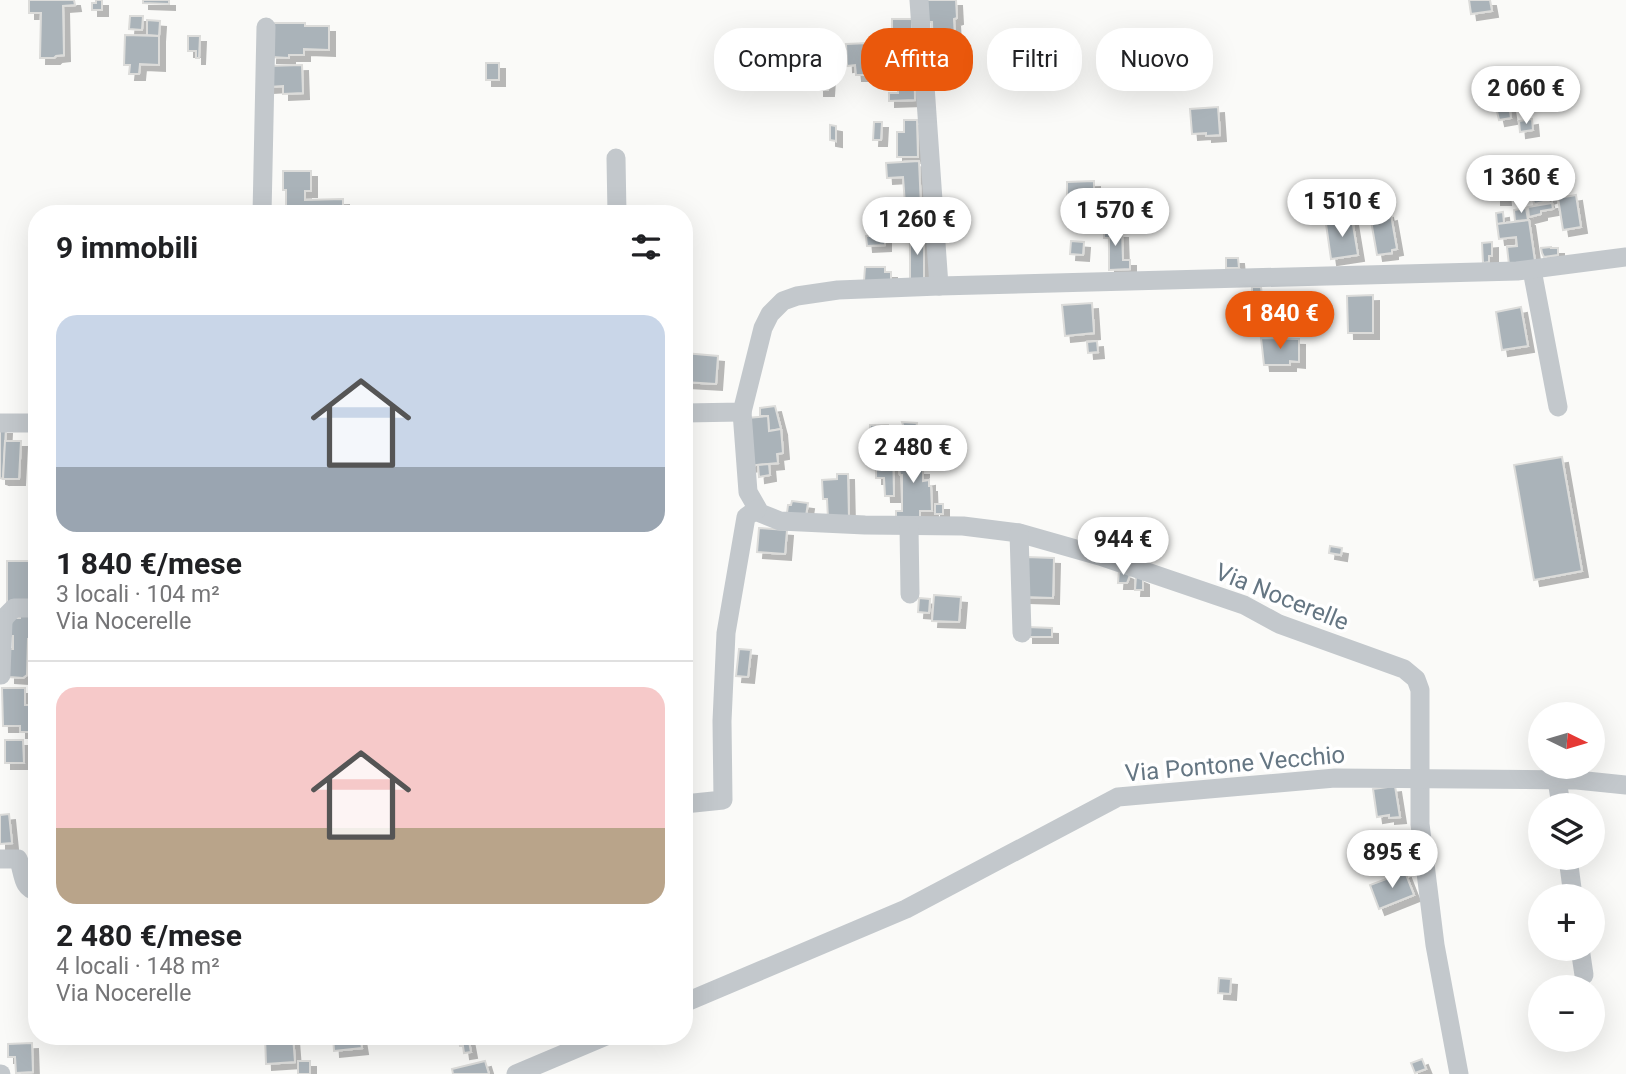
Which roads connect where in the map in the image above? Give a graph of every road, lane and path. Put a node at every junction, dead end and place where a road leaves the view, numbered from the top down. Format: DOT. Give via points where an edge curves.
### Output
graph roads {
  1 [pos="919,0"];
  2 [pos="266,27"];
  3 [pos="617,158"];
  4 [pos="262,205"];
  5 [pos="617,205"];
  6 [pos="1626,257"];
  7 [pos="1532,270"];
  8 [pos="939,286"];
  9 [pos="1558,407"];
  10 [pos="742,412"];
  11 [pos="693,413"];
  12 [pos="0,423"];
  13 [pos="28,423"];
  14 [pos="757,509"];
  15 [pos="909,526"];
  16 [pos="1020,533"];
  17 [pos="910,594"];
  18 [pos="28,608"];
  19 [pos="1,623"];
  20 [pos="1022,633"];
  21 [pos="1,676"];
  22 [pos="1420,779"];
  23 [pos="1557,780"];
  24 [pos="1626,785"];
  25 [pos="1559,793"];
  26 [pos="693,803"];
  27 [pos="0,859"];
  28 [pos="28,888"];
  29 [pos="1582,961"];
  30 [pos="1584,975"];
  31 [pos="693,999"];
  32 [pos="585,1045"];
  33 [pos="516,1074"];
  34 [pos="1459,1074"];
  1 -- 8 [label="street"];
  2 -- 4 [label="street"];
  3 -- 5 [label="street"];
  6 -- 7 [label="street"];
  7 -- 8 [label="street"];
  7 -- 9 [label="street"];
  8 -- 10 [label="street" via="838,290 783,301 763,328"];
  10 -- 11 [label="street"];
  10 -- 14 [label="street" via="748,492"];
  12 -- 13 [label="street"];
  14 -- 15 [label="street, Via Nocerelle" via="780,521"];
  14 -- 26 [label="street" via="746,517 726,633 723,800"];
  15 -- 16 [label="street, Via Nocerelle"];
  15 -- 17 [label="street"];
  16 -- 20 [label="street"];
  16 -- 22 [label="street, Via Nocerelle" via="1244,605 1279,624 1404,669 1416,679 1420,691"];
  18 -- 19 [label="street" via="14,608"];
  19 -- 21 [label="street"];
  22 -- 23 [label="street, Via Pontone Vecchio"];
  22 -- 31 [label="street, Via Pontone Vecchio" via="1335,778 1118,797 906,909"];
  22 -- 34 [label="street, Via Nocerelle" via="1420,824 1435,945"];
  23 -- 24 [label="street, Via Pontone Vecchio"];
  23 -- 25 [label="street"];
  27 -- 28 [label="street" via="18,859"];
  29 -- 30 [label="street"];
  32 -- 33 [label="street"];
}
